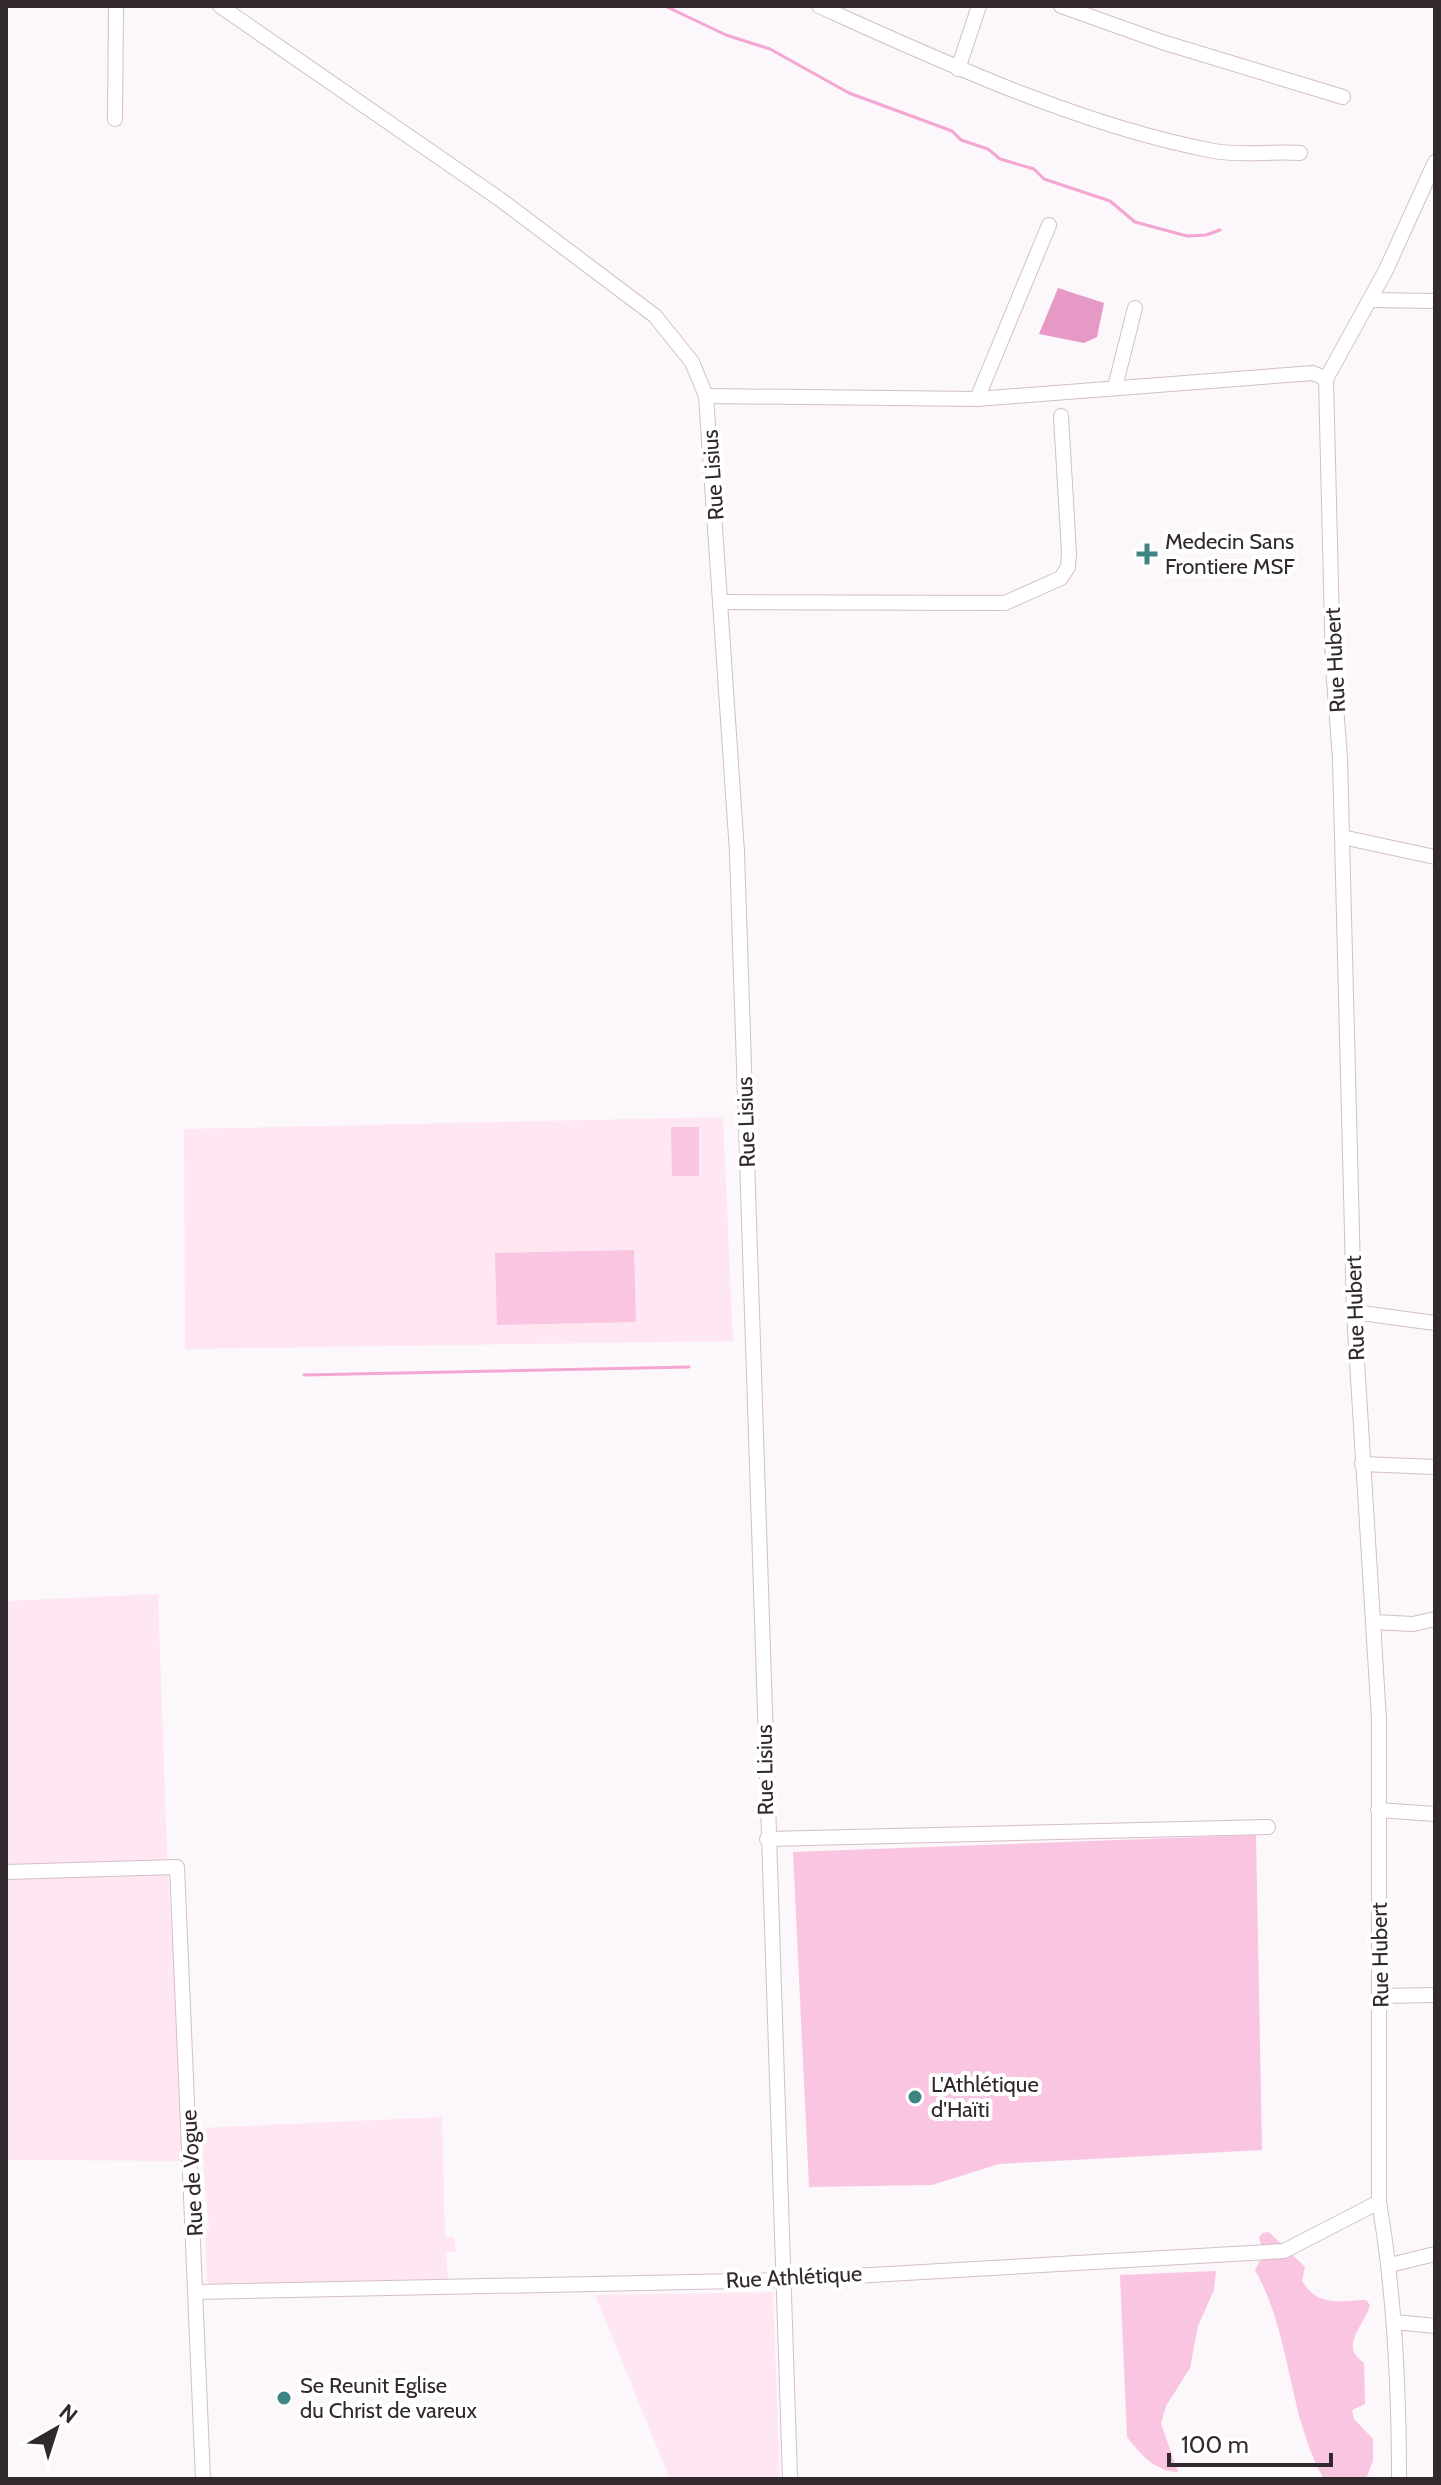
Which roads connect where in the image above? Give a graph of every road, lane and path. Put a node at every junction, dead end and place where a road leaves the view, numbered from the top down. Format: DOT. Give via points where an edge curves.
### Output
graph roads {
  1 [pos="116,6"];
  2 [pos="220,6"];
  3 [pos="819,6"];
  4 [pos="979,6"];
  5 [pos="1061,6"];
  6 [pos="958,69"];
  7 [pos="1343,97"];
  8 [pos="115,119"];
  9 [pos="1300,153"];
  10 [pos="1435,162"];
  11 [pos="1049,225"];
  12 [pos="1370,300"];
  13 [pos="1435,301"];
  14 [pos="1135,308"];
  15 [pos="1326,379"];
  16 [pos="1115,387"];
  17 [pos="720,396"];
  18 [pos="977,399"];
  19 [pos="1061,416"];
  20 [pos="721,602"];
  21 [pos="1342,837"];
  22 [pos="1435,857"];
  23 [pos="1354,1312"];
  24 [pos="1435,1323"];
  25 [pos="1362,1464"];
  26 [pos="1435,1467"];
  27 [pos="1435,1619"];
  28 [pos="1373,1622"];
  29 [pos="1378,1810"];
  30 [pos="1435,1814"];
  31 [pos="1268,1827"];
  32 [pos="767,1839"];
  33 [pos="6,1872"];
  34 [pos="1435,1995"];
  35 [pos="1380,1996"];
  36 [pos="1379,2202"];
  37 [pos="1435,2254"];
  38 [pos="1390,2265"];
  39 [pos="785,2280"];
  40 [pos="197,2292"];
  41 [pos="1395,2322"];
  42 [pos="1435,2326"];
  43 [pos="203,2479"];
  44 [pos="790,2479"];
  45 [pos="1399,2479"];
  1 -- 8 [label="street"];
  2 -- 17 [label="street, Rue Lisius" via="501,200 655,316"];
  3 -- 6 [label="street"];
  4 -- 6 [label="street"];
  5 -- 7 [label="street"];
  6 -- 9 [label="street" via="1133,131 1203,149"];
  10 -- 12 [label="street"];
  11 -- 18 [label="street"];
  12 -- 13 [label="street"];
  12 -- 15 [label="street"];
  14 -- 16 [label="street"];
  15 -- 16 [label="street" via="1313,373"];
  15 -- 21 [label="street, Rue Hubert"];
  16 -- 18 [label="street"];
  17 -- 18 [label="street"];
  17 -- 20 [label="street, Rue Lisius"];
  19 -- 20 [label="street" via="1069,553 1065,572 1055,582 1005,603"];
  20 -- 32 [label="street, Rue Lisius" via="737,852"];
  21 -- 22 [label="street"];
  21 -- 23 [label="street, Rue Hubert"];
  23 -- 24 [label="street"];
  23 -- 25 [label="street, Rue Hubert"];
  25 -- 26 [label="street"];
  25 -- 28 [label="street, Rue Hubert"];
  27 -- 28 [label="street"];
  28 -- 29 [label="street, Rue Hubert"];
  29 -- 30 [label="street"];
  29 -- 35 [label="street, Rue Hubert"];
  31 -- 32 [label="street"];
  32 -- 39 [label="street, Rue Lisius"];
  33 -- 40 [label="street, Rue de Vogue" via="177,1867"];
  34 -- 35 [label="street"];
  35 -- 36 [label="street, Rue Hubert"];
  36 -- 38 [label="street, Rue Hubert"];
  36 -- 39 [label="street, Rue Athlétique" via="1284,2251"];
  37 -- 38 [label="street"];
  38 -- 41 [label="street, Rue Hubert"];
  39 -- 40 [label="street, Rue Athlétique"];
  39 -- 44 [label="street, Rue Lisius"];
  40 -- 43 [label="street, Rue de Vogue"];
  41 -- 42 [label="street"];
  41 -- 45 [label="street, Rue Hubert"];
}
